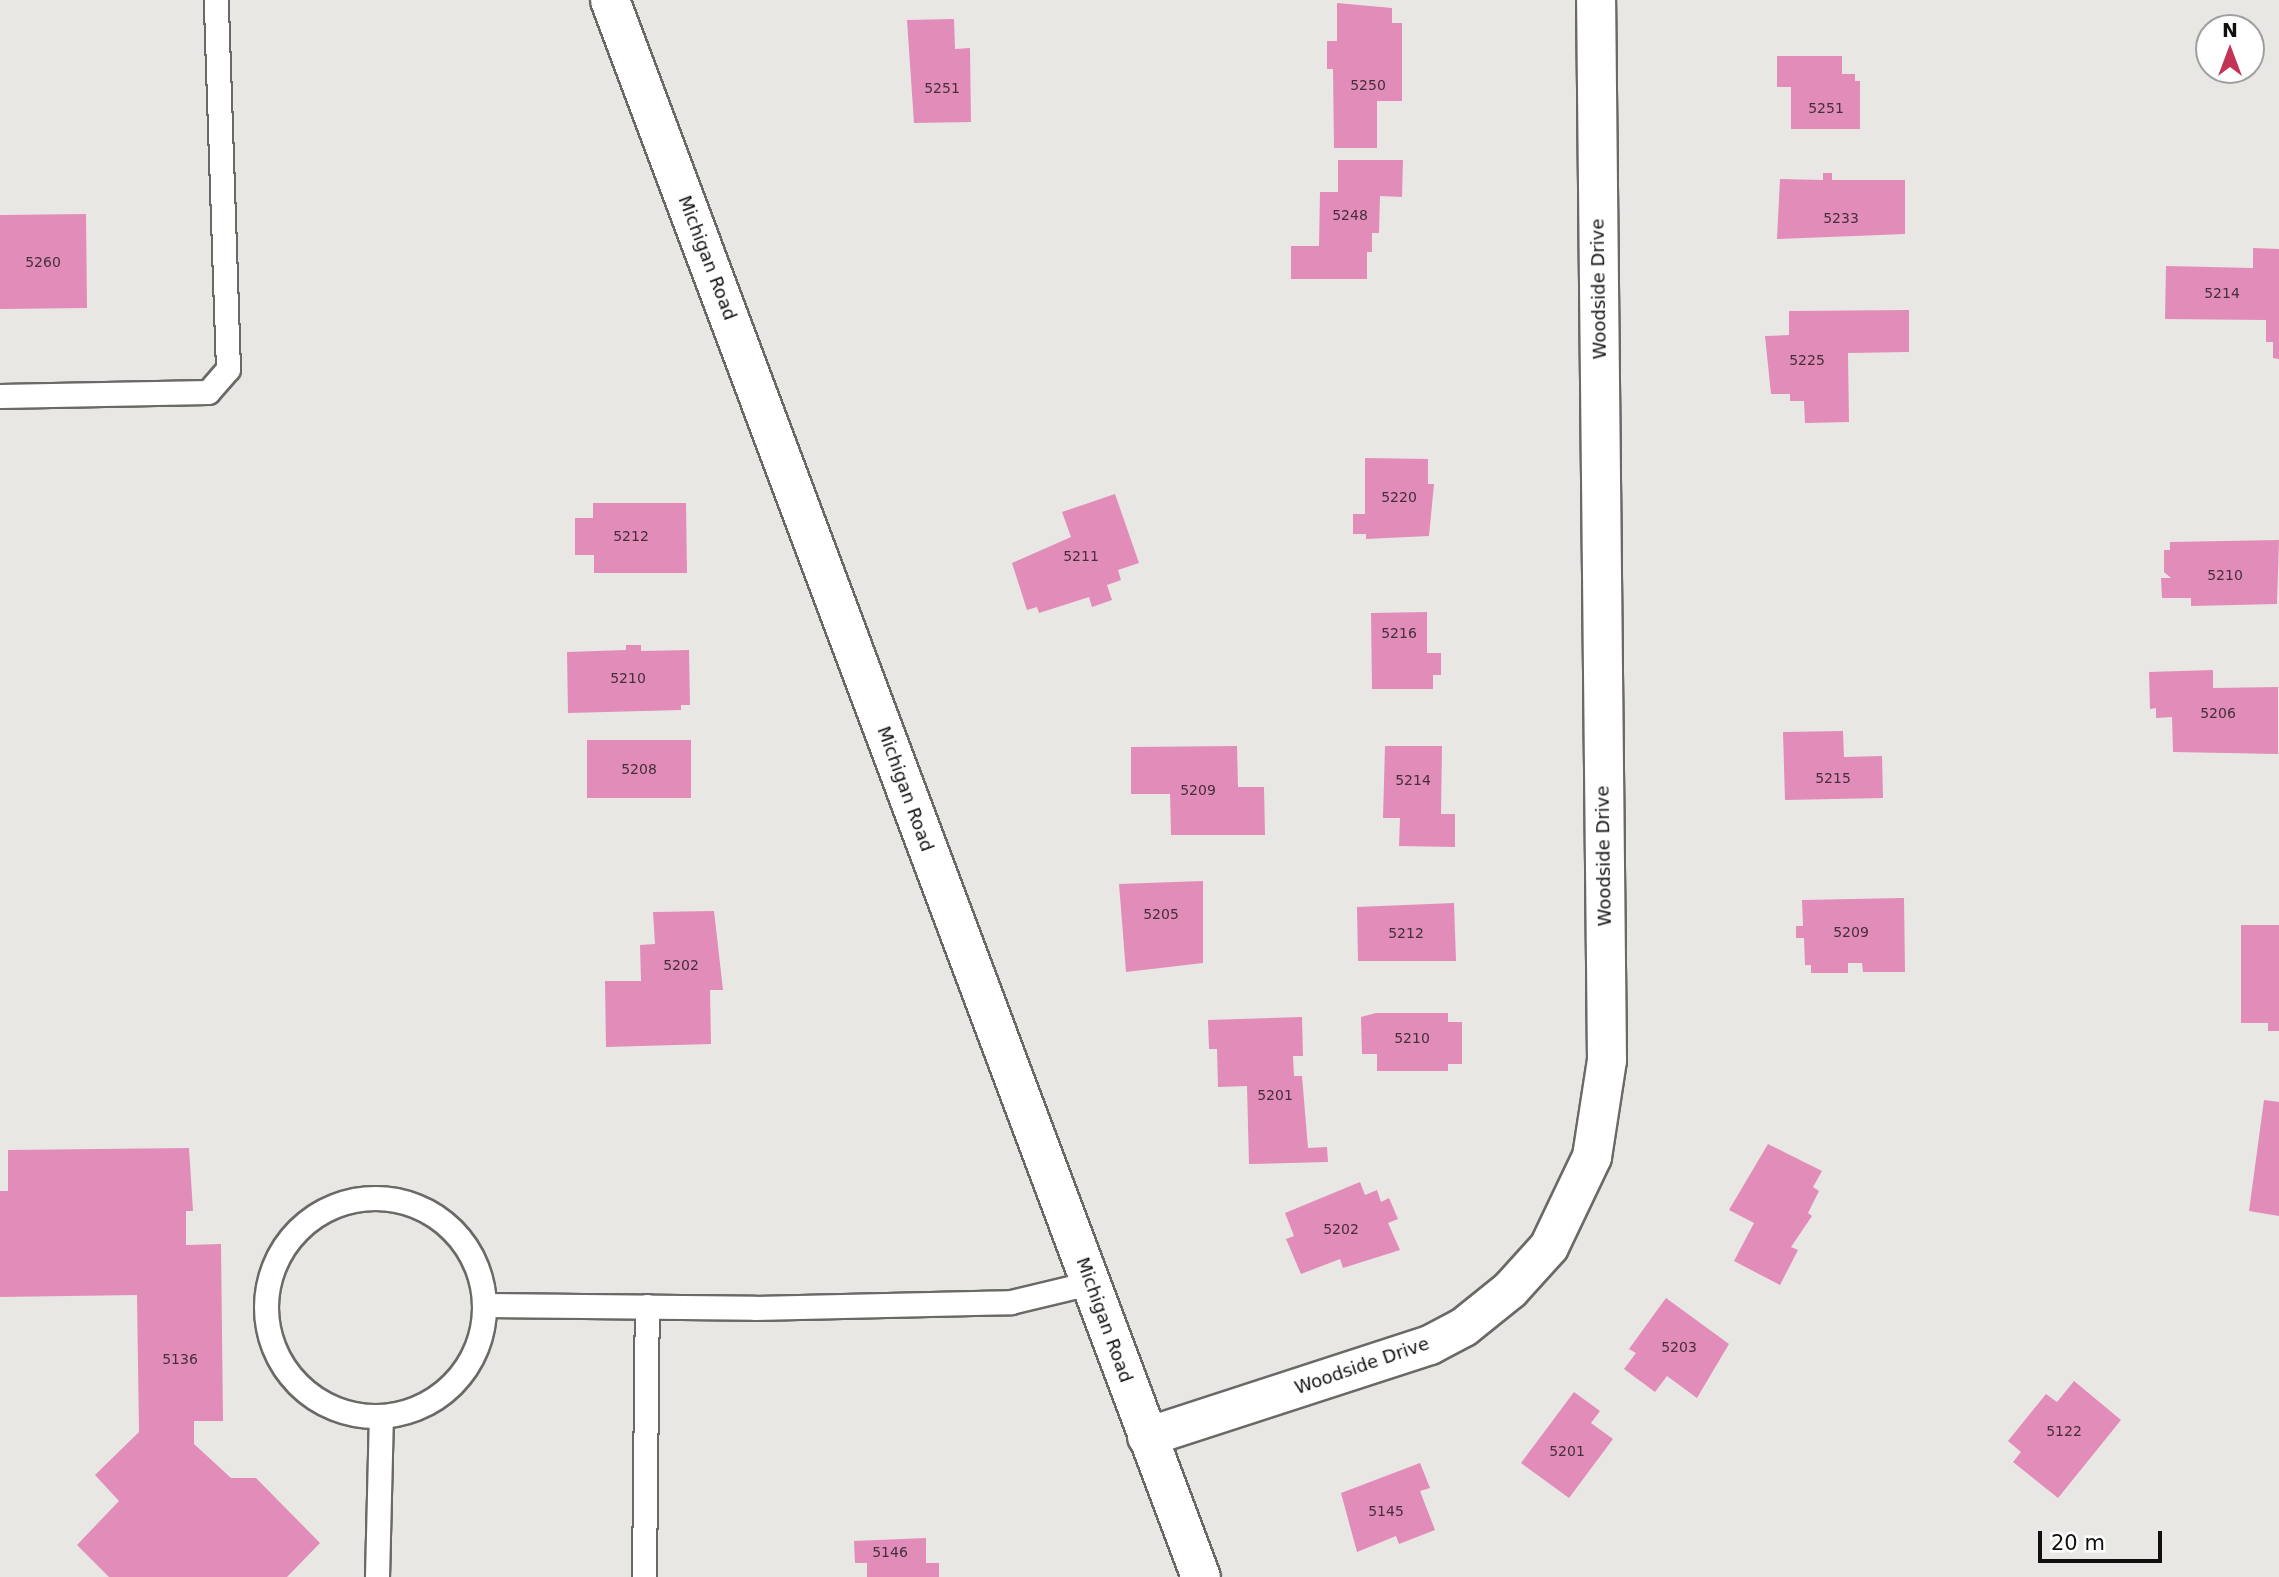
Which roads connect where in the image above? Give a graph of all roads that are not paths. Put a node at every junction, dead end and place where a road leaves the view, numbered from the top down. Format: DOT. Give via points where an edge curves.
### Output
graph roads {
  1 [pos="216,0"];
  2 [pos="610,0"];
  3 [pos="1596,0"];
  4 [pos="0,396"];
  5 [pos="1090,1283"];
  6 [pos="485,1305"];
  7 [pos="647,1306"];
  8 [pos="381,1417"];
  9 [pos="1147,1437"];
  10 [pos="377,1577"];
  11 [pos="644,1577"];
  12 [pos="1201,1577"];
  1 -- 4 [label="lane" via="228,369 208,392"];
  2 -- 5 [label="street, Michigan Road"];
  3 -- 9 [label="street, Woodside Drive" via="1607,1060 1592,1157 1549,1247 1510,1290 1464,1327 1430,1345"];
  5 -- 7 [label="lane" via="1011,1302"];
  5 -- 9 [label="street, Michigan Road"];
  6 -- 7 [label="lane"];
  6 -- 8 [label="lane" via="481,1338 467,1369 444,1393 414,1410"];
  6 -- 8 [label="lane" via="478,1268 460,1236 431,1213 396,1199 359,1198 323,1210 294,1232 274,1263 265,1300 269,1337 284,1370 311,1396 344,1413"];
  7 -- 11 [label="lane"];
  8 -- 10 [label="lane"];
  9 -- 12 [label="street, Michigan Road"];
}
